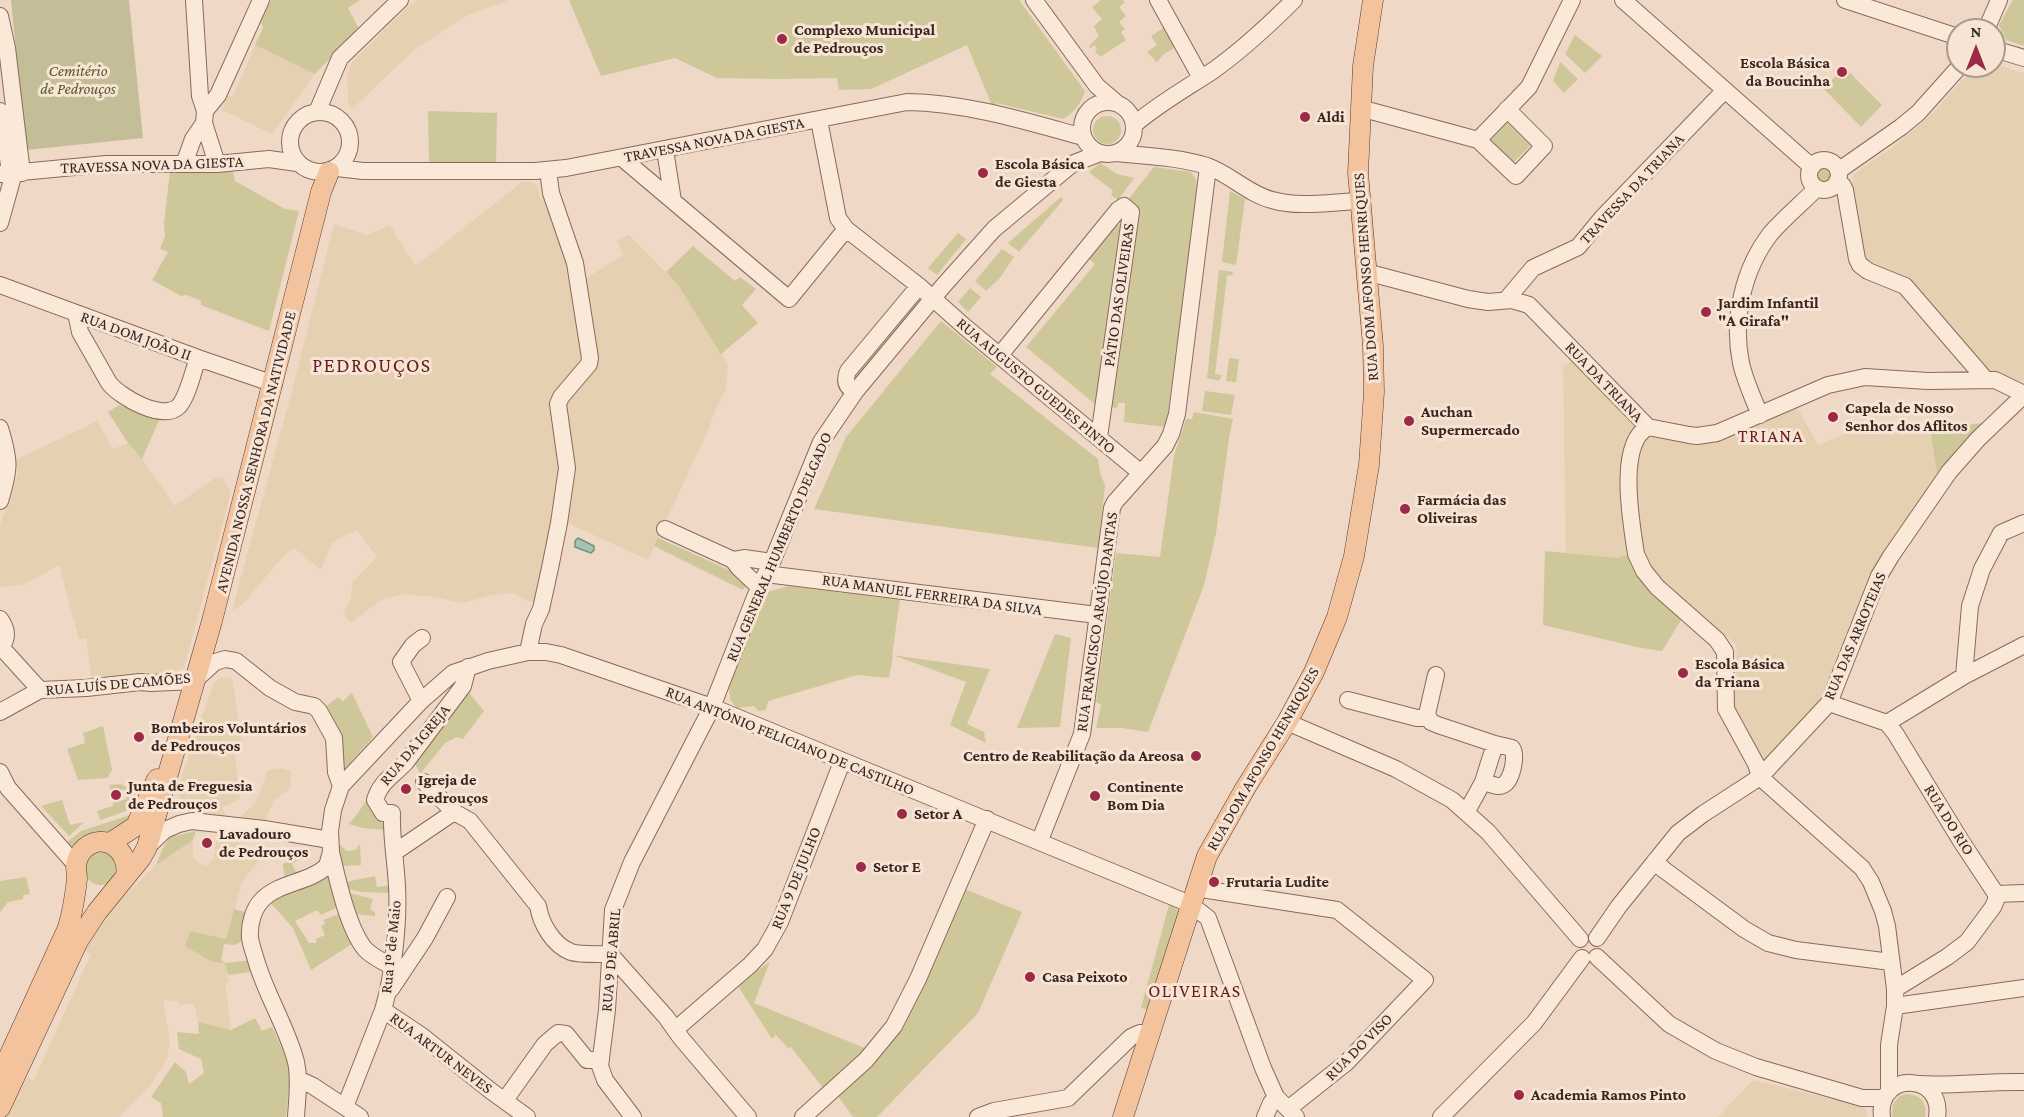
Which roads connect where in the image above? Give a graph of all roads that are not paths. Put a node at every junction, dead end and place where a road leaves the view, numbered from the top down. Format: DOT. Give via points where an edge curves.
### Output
graph roads {
  1 [pos="194,0"];
  2 [pos="261,0"];
  3 [pos="400,0"];
  4 [pos="1034,0"];
  5 [pos="1158,0"];
  6 [pos="1294,0"];
  7 [pos="1373,0"];
  8 [pos="1572,0"];
  9 [pos="1623,0"];
  10 [pos="1845,0"];
  11 [pos="1999,0"];
  12 [pos="0,16"];
  13 [pos="1991,18"];
  14 [pos="1946,33"];
  15 [pos="2006,53"];
  16 [pos="2024,58"];
  17 [pos="1201,78"];
  18 [pos="1949,78"];
  19 [pos="330,84"];
  20 [pos="1097,86"];
  21 [pos="1725,90"];
  22 [pos="1118,104"];
  23 [pos="1091,108"];
  24 [pos="1360,108"];
  25 [pos="1507,109"];
  26 [pos="0,111"];
  27 [pos="317,112"];
  28 [pos="204,117"];
  29 [pos="338,118"];
  30 [pos="819,120"];
  31 [pos="1132,126"];
  32 [pos="1083,133"];
  33 [pos="290,136"];
  34 [pos="1478,140"];
  35 [pos="350,149"];
  36 [pos="665,150"];
  37 [pos="1108,153"];
  38 [pos="1152,157"];
  39 [pos="622,158"];
  40 [pos="269,159"];
  41 [pos="184,164"];
  42 [pos="217,164"];
  43 [pos="1072,164"];
  44 [pos="1208,167"];
  45 [pos="1812,167"];
  46 [pos="319,169"];
  47 [pos="548,170"];
  48 [pos="363,171"];
  49 [pos="11,174"];
  50 [pos="1838,176"];
  51 [pos="1816,188"];
  52 [pos="673,201"];
  53 [pos="1359,201"];
  54 [pos="0,223"];
  55 [pos="846,229"];
  56 [pos="1366,272"];
  57 [pos="0,285"];
  58 [pos="919,286"];
  59 [pos="933,298"];
  60 [pos="1506,300"];
  61 [pos="76,313"];
  62 [pos="1000,355"];
  63 [pos="198,358"];
  64 [pos="1986,380"];
  65 [pos="274,384"];
  66 [pos="855,392"];
  67 [pos="2024,395"];
  68 [pos="1760,415"];
  69 [pos="0,428"];
  70 [pos="1648,428"];
  71 [pos="1099,437"];
  72 [pos="1141,473"];
  73 [pos="0,501"];
  74 [pos="2024,523"];
  75 [pos="665,530"];
  76 [pos="734,560"];
  77 [pos="766,574"];
  78 [pos="1097,615"];
  79 [pos="0,619"];
  80 [pos="422,638"];
  81 [pos="2024,645"];
  82 [pos="1,649"];
  83 [pos="528,652"];
  84 [pos="468,667"];
  85 [pos="1436,675"];
  86 [pos="1964,676"];
  87 [pos="194,681"];
  88 [pos="40,690"];
  89 [pos="1348,700"];
  90 [pos="421,701"];
  91 [pos="1829,703"];
  92 [pos="712,707"];
  93 [pos="186,710"];
  94 [pos="0,712"];
  95 [pos="1428,718"];
  96 [pos="1287,722"];
  97 [pos="1887,723"];
  98 [pos="1495,744"];
  99 [pos="842,762"];
  100 [pos="0,772"];
  101 [pos="1760,777"];
  102 [pos="424,782"];
  103 [pos="1483,782"];
  104 [pos="341,786"];
  105 [pos="1467,811"];
  106 [pos="454,812"];
  107 [pos="987,819"];
  108 [pos="1040,840"];
  109 [pos="110,843"];
  110 [pos="331,846"];
  111 [pos="147,847"];
  112 [pos="395,852"];
  113 [pos="1655,861"];
  114 [pos="77,870"];
  115 [pos="122,880"];
  116 [pos="2024,893"];
  117 [pos="1996,894"];
  118 [pos="1193,896"];
  119 [pos="447,897"];
  120 [pos="1588,939"];
  121 [pos="610,954"];
  122 [pos="1590,957"];
  123 [pos="1891,962"];
  124 [pos="392,967"];
  125 [pos="2024,988"];
  126 [pos="1895,998"];
  127 [pos="385,1002"];
  128 [pos="676,1029"];
  129 [pos="1150,1033"];
  130 [pos="601,1060"];
  131 [pos="1890,1064"];
  132 [pos="0,1076"];
  133 [pos="298,1079"];
  134 [pos="2024,1082"];
  135 [pos="1914,1083"];
  136 [pos="1952,1086"];
  137 [pos="505,1100"];
  138 [pos="1884,1105"];
  139 [pos="345,1107"];
  140 [pos="0,1108"];
  141 [pos="1287,1108"];
  142 [pos="1937,1111"];
  143 [pos="296,1117"];
  144 [pos="360,1117"];
  145 [pos="527,1117"];
  146 [pos="633,1117"];
  147 [pos="748,1117"];
  148 [pos="802,1117"];
  149 [pos="978,1117"];
  150 [pos="1123,1117"];
  151 [pos="1265,1117"];
  152 [pos="1441,1117"];
  1 -- 28 [label="street"];
  2 -- 28 [label="street"];
  3 -- 19 [label="street" via="340,58"];
  4 -- 20 [label="street"];
  5 -- 17 [label="street"];
  6 -- 17 [label="street" via="1239,51"];
  7 -- 24 [label="main road, RUA DOM AFONSO HENRIQUES"];
  8 -- 25 [label="street" via="1528,87"];
  9 -- 21 [label="street"];
  10 -- 14 [label="street"];
  11 -- 13 [label="street"];
  12 -- 49 [label="street" via="7,48"];
  15 -- 16 [label="street"];
  17 -- 31 [label="street"];
  18 -- 50 [label="street" via="1918,113"];
  19 -- 27 [label="street"];
  19 -- 29 [label="street"];
  20 -- 22 [label="street"];
  20 -- 23 [label="street"];
  21 -- 45 [label="street"];
  21 -- 60 [label="street, TRAVESSA DA TRIANA" via="1578,247 1533,268"];
  22 -- 23 [label="street" via="1103,103"];
  22 -- 31 [label="street" via="1126,109"];
  23 -- 32 [label="street" via="1083,119"];
  24 -- 34 [label="street"];
  24 -- 53 [label="main road, RUA DOM AFONSO HENRIQUES"];
  25 -- 34 [label="street"];
  25 -- 34 [label="street" via="1544,146 1516,176"];
  26 -- 49 [label="street"];
  27 -- 29 [label="street"];
  27 -- 33 [label="street" via="299,120"];
  28 -- 41 [label="street"];
  28 -- 42 [label="street"];
  29 -- 35 [label="street" via="349,132"];
  30 -- 32 [label="street, TRAVESSA NOVA DA GIESTA" via="914,102 948,105"];
  30 -- 36 [label="street, TRAVESSA NOVA DA GIESTA"];
  30 -- 55 [label="street" via="838,218"];
  31 -- 37 [label="street" via="1124,149"];
  31 -- 38 [label="street"];
  32 -- 37 [label="street" via="1090,148"];
  32 -- 43 [label="street, RUA GENERAL HUMBERTO DELGADO"];
  33 -- 40 [label="street"];
  33 -- 46 [label="street" via="289,146"];
  35 -- 46 [label="street" via="343,163"];
  35 -- 48 [label="street"];
  36 -- 39 [label="street, TRAVESSA NOVA DA GIESTA"];
  36 -- 52 [label="street"];
  37 -- 38 [label="street"];
  37 -- 43 [label="street, RUA GENERAL HUMBERTO DELGADO"];
  38 -- 44 [label="street"];
  39 -- 47 [label="street, TRAVESSA NOVA DA GIESTA"];
  39 -- 52 [label="street"];
  40 -- 42 [label="street, TRAVESSA NOVA DA GIESTA"];
  40 -- 46 [label="street, TRAVESSA NOVA DA GIESTA"];
  41 -- 42 [label="street, TRAVESSA NOVA DA GIESTA"];
  41 -- 49 [label="street, TRAVESSA NOVA DA GIESTA" via="106,164"];
  43 -- 59 [label="street, RUA GENERAL HUMBERTO DELGADO" via="994,229"];
  44 -- 53 [label="street" via="1273,201"];
  44 -- 72 [label="street, RUA FRANCISCO ARAÚJO DANTAS" via="1177,414 1165,446"];
  45 -- 50 [label="street" via="1826,160 1834,164"];
  45 -- 51 [label="street" via="1810,180"];
  46 -- 48 [label="street, TRAVESSA NOVA DA GIESTA"];
  46 -- 65 [label="main road, AVENIDA NOSSA SENHORA DA NATIVIDADE" via="321,192"];
  47 -- 48 [label="street, TRAVESSA NOVA DA GIESTA"];
  47 -- 83 [label="street" via="551,193 575,263 590,358 558,404 567,468 550,568"];
  49 -- 54 [label="street" via="12,186"];
  50 -- 51 [label="street" via="1834,185"];
  50 -- 64 [label="street" via="1845,190 1860,265 1905,286"];
  51 -- 68 [label="street" via="1764,244 1743,290 1740,354"];
  52 -- 55 [label="street" via="789,299"];
  53 -- 56 [label="main road, RUA DOM AFONSO HENRIQUES"];
  55 -- 58 [label="street, RUA AUGUSTO GUEDES PINTO"];
  56 -- 60 [label="street, RUA DA TRIANA" via="1468,299"];
  56 -- 96 [label="main road, RUA DOM AFONSO HENRIQUES" via="1374,392 1369,465 1358,535 1327,645"];
  57 -- 61 [label="street, RUA DOM JOÃO II"];
  58 -- 59 [label="street, RUA AUGUSTO GUEDES PINTO"];
  58 -- 66 [label="street" via="848,371 846,382"];
  59 -- 62 [label="street, RUA AUGUSTO GUEDES PINTO"];
  59 -- 66 [label="street, RUA GENERAL HUMBERTO DELGADO"];
  60 -- 70 [label="street, RUA DA TRIANA" via="1529,305"];
  61 -- 63 [label="street, RUA DOM JOÃO II"];
  61 -- 63 [label="street" via="80,332 115,391 149,408 166,411 179,406"];
  62 -- 71 [label="street, RUA AUGUSTO GUEDES PINTO"];
  62 -- 71 [label="street, PÁTIO DAS OLIVEIRAS" via="1118,210 1129,208"];
  63 -- 65 [label="street, RUA DOM JOÃO II"];
  64 -- 67 [label="street, RUA DA TRIANA" via="1995,380"];
  64 -- 68 [label="street, RUA DA TRIANA" via="1864,377 1828,385"];
  65 -- 87 [label="main road, AVENIDA NOSSA SENHORA DA NATIVIDADE"];
  66 -- 77 [label="street, RUA GENERAL HUMBERTO DELGADO" via="821,442"];
  67 -- 91 [label="street, RUA DAS ARROTEIAS" via="1949,472 1891,556 1879,576"];
  68 -- 70 [label="street, RUA DA TRIANA" via="1717,433 1697,436"];
  69 -- 73 [label="street" via="9,465"];
  70 -- 101 [label="street" via="1637,436 1629,472 1628,499 1636,554 1657,587 1717,640 1725,652 1726,709"];
  71 -- 72 [label="street, RUA AUGUSTO GUEDES PINTO"];
  72 -- 78 [label="street, RUA FRANCISCO ARAÚJO DANTAS" via="1112,508"];
  74 -- 86 [label="street" via="2001,533 1982,569 1970,606"];
  75 -- 76 [label="street, RUA MANUEL FERREIRA DA SILVA"];
  76 -- 77 [label="street, RUA MANUEL FERREIRA DA SILVA" via="739,568"];
  76 -- 77 [label="street, RUA MANUEL FERREIRA DA SILVA" via="744,558"];
  77 -- 78 [label="street, RUA MANUEL FERREIRA DA SILVA"];
  77 -- 92 [label="street, RUA GENERAL HUMBERTO DELGADO"];
  78 -- 108 [label="street, RUA FRANCISCO ARAÚJO DANTAS" via="1082,734"];
  79 -- 82 [label="street" via="7,637"];
  80 -- 90 [label="street" via="401,662"];
  81 -- 86 [label="street"];
  82 -- 88 [label="street"];
  83 -- 84 [label="street, RUA ANTÓNIO FELICIANO DE CASTILHO"];
  83 -- 92 [label="street, RUA ANTÓNIO FELICIANO DE CASTILHO" via="561,655"];
  84 -- 90 [label="street, RUA ANTÓNIO FELICIANO DE CASTILHO" via="453,673"];
  84 -- 112 [label="street, RUA DA IGREJA" via="463,686 406,762 379,787 375,800 383,813 392,813"];
  85 -- 95 [label="street"];
  86 -- 97 [label="street"];
  87 -- 88 [label="street, RUA LUÍS DE CAMÕES"];
  87 -- 93 [label="main road, AVENIDA NOSSA SENHORA DA NATIVIDADE"];
  87 -- 104 [label="street, RUA LUÍS DE CAMÕES" via="215,662 236,661 270,688 295,702 314,706 334,738"];
  88 -- 94 [label="street, RUA LUÍS DE CAMÕES"];
  89 -- 95 [label="street"];
  90 -- 104 [label="street, RUA ANTÓNIO FELICIANO DE CASTILHO"];
  91 -- 97 [label="street"];
  91 -- 101 [label="street, RUA DAS ARROTEIAS"];
  92 -- 99 [label="street, RUA ANTÓNIO FELICIANO DE CASTILHO"];
  92 -- 121 [label="street, RUA 9 DE ABRIL" via="632,862 613,910"];
  93 -- 109 [label="main road, AVENIDA NOSSA SENHORA DA NATIVIDADE" via="136,826"];
  93 -- 111 [label="main road, AVENIDA NOSSA SENHORA DA NATIVIDADE"];
  95 -- 98 [label="street"];
  96 -- 105 [label="street" via="1396,769"];
  96 -- 118 [label="main road, RUA DOM AFONSO HENRIQUES" via="1217,836"];
  97 -- 117 [label="street, RUA DO RIO"];
  98 -- 103 [label="street"];
  98 -- 103 [label="street" via="1515,752 1508,781 1498,786"];
  99 -- 107 [label="street, RUA ANTÓNIO FELICIANO DE CASTILHO"];
  99 -- 128 [label="street, RUA 9 DE JULHO" via="780,922 765,949"];
  100 -- 114 [label="street" via="8,788"];
  101 -- 113 [label="street, RUA DAS ARROTEIAS" via="1678,833"];
  101 -- 123 [label="street" via="1862,868 1883,911"];
  102 -- 106 [label="street"];
  103 -- 105 [label="street"];
  104 -- 110 [label="street, RUA ANTÓNIO FELICIANO DE CASTILHO" via="333,810"];
  105 -- 120 [label="street"];
  106 -- 112 [label="street"];
  106 -- 121 [label="street" via="470,821 538,906 545,928 555,939 571,952"];
  107 -- 108 [label="street, RUA ANTÓNIO FELICIANO DE CASTILHO"];
  107 -- 148 [label="street" via="894,1026 866,1060"];
  108 -- 118 [label="street, RUA ANTÓNIO FELICIANO DE CASTILHO"];
  109 -- 114 [label="main road, AVENIDA NOSSA SENHORA DA NATIVIDADE" via="95,843 81,851"];
  109 -- 115 [label="main road" via="124,856 127,868"];
  110 -- 111 [label="street" via="264,829 192,821 165,830"];
  110 -- 124 [label="street" via="360,941 366,950"];
  110 -- 133 [label="street" via="329,862 322,870 261,901 250,928 258,967 291,1046"];
  111 -- 115 [label="main road, AVENIDA NOSSA SENHORA DA NATIVIDADE"];
  112 -- 124 [label="street, Rua 1º de Maio"];
  113 -- 120 [label="street, RUA DAS ARROTEIAS"];
  113 -- 123 [label="street" via="1744,929 1768,942 1796,950"];
  114 -- 115 [label="main road" via="88,888 95,891 112,890"];
  114 -- 132 [label="main road" via="68,930"];
  115 -- 140 [label="main road, AVENIDA NOSSA SENHORA DA NATIVIDADE" via="78,941"];
  116 -- 117 [label="street"];
  117 -- 126 [label="street" via="1993,907 1967,942"];
  118 -- 129 [label="main road, RUA DOM AFONSO HENRIQUES"];
  118 -- 141 [label="street" via="1208,918 1263,1068"];
  118 -- 141 [label="street, RUA DO VISO" via="1337,910 1425,980 1346,1063"];
  119 -- 127 [label="street"];
  120 -- 122 [label="street" via="1601,948"];
  121 -- 128 [label="street"];
  121 -- 130 [label="street, RUA 9 DE ABRIL"];
  122 -- 138 [label="street" via="1669,1024 1716,1051"];
  122 -- 152 [label="street" via="1534,1023"];
  123 -- 126 [label="street"];
  124 -- 127 [label="street, Rua 1º de Maio"];
  125 -- 126 [label="street"];
  126 -- 131 [label="street"];
  127 -- 137 [label="street, RUA ARTUR NEVES"];
  127 -- 139 [label="street, Rua 1º de Maio"];
  128 -- 147 [label="street"];
  129 -- 149 [label="street" via="1131,1037 1068,1098"];
  129 -- 150 [label="main road, RUA DOM AFONSO HENRIQUES"];
  130 -- 137 [label="street" via="587,1060 566,1034 558,1033 538,1052"];
  130 -- 146 [label="street, RUA 9 DE ABRIL" via="604,1080"];
  131 -- 135 [label="street"];
  131 -- 138 [label="street"];
  133 -- 139 [label="street"];
  133 -- 143 [label="street"];
  134 -- 136 [label="street"];
  135 -- 136 [label="street"];
  135 -- 138 [label="street" via="1894,1087"];
  135 -- 142 [label="street" via="1931,1092"];
  136 -- 142 [label="street"];
  137 -- 145 [label="street, RUA ARTUR NEVES"];
  139 -- 144 [label="street"];
  141 -- 151 [label="street" via="1271,1103"];
}
